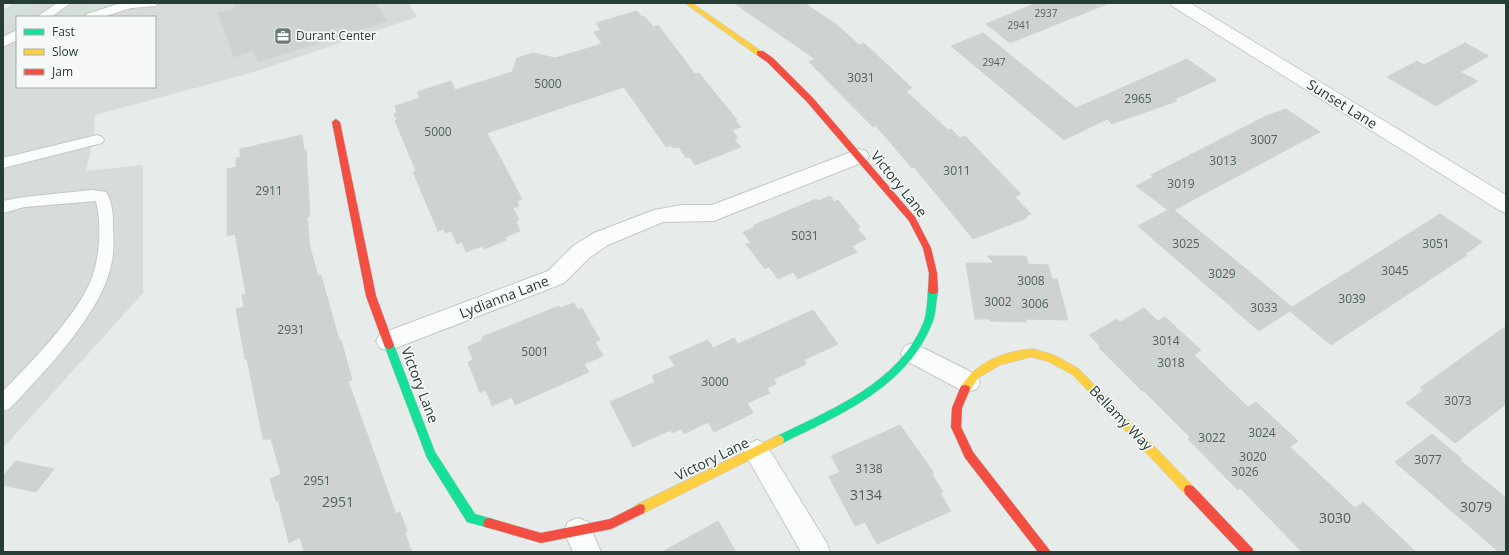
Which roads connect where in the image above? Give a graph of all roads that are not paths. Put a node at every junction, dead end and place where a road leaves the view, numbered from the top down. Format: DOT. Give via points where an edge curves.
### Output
graph roads {
  1 [pos="65,3"];
  2 [pos="131,3"];
  3 [pos="152,3"];
  4 [pos="688,3"];
  5 [pos="1178,3"];
  6 [pos="45,16"];
  7 [pos="94,16"];
  8 [pos="16,35"];
  9 [pos="16,40"];
  10 [pos="4,42"];
  11 [pos="336,122"];
  12 [pos="97,140"];
  13 [pos="859,156"];
  14 [pos="3,163"];
  15 [pos="1506,205"];
  16 [pos="3,207"];
  17 [pos="388,341"];
  18 [pos="913,353"];
  19 [pos="968,382"];
  20 [pos="3,403"];
  21 [pos="757,452"];
  22 [pos="583,541"];
  23 [pos="816,552"];
  24 [pos="1045,552"];
  25 [pos="1248,552"];
  1 -- 6 [label="lane"];
  2 -- 3 [label="lane"];
  2 -- 7 [label="lane"];
  4 -- 13 [label="street, Victory Lane" via="770,60 810,100"];
  5 -- 15 [label="street, Sunset Lane"];
  8 -- 10 [label="lane"];
  9 -- 10 [label="lane"];
  11 -- 17 [label="street, Victory Lane" via="371,296"];
  12 -- 14 [label="lane"];
  13 -- 17 [label="street, Lydianna Lane" via="714,213 660,215 601,239 581,252 556,277"];
  13 -- 18 [label="street, Victory Lane" via="912,219 928,248 933,273 933,307 926,331"];
  16 -- 20 [label="lane" via="24,202 101,196 104,202 105,248 101,276 83,310 34,371"];
  17 -- 22 [label="street, Victory Lane" via="431,455 471,518 541,538"];
  18 -- 19 [label="street"];
  18 -- 21 [label="street, Victory Lane" via="886,380 855,401"];
  19 -- 24 [label="street, Bellamy Way" via="957,408 956,427 969,455"];
  19 -- 25 [label="street, Bellamy Way" via="988,366 1006,358 1032,353 1056,360 1076,372"];
  21 -- 22 [label="street, Victory Lane" via="611,524"];
  21 -- 23 [label="street"];
}
